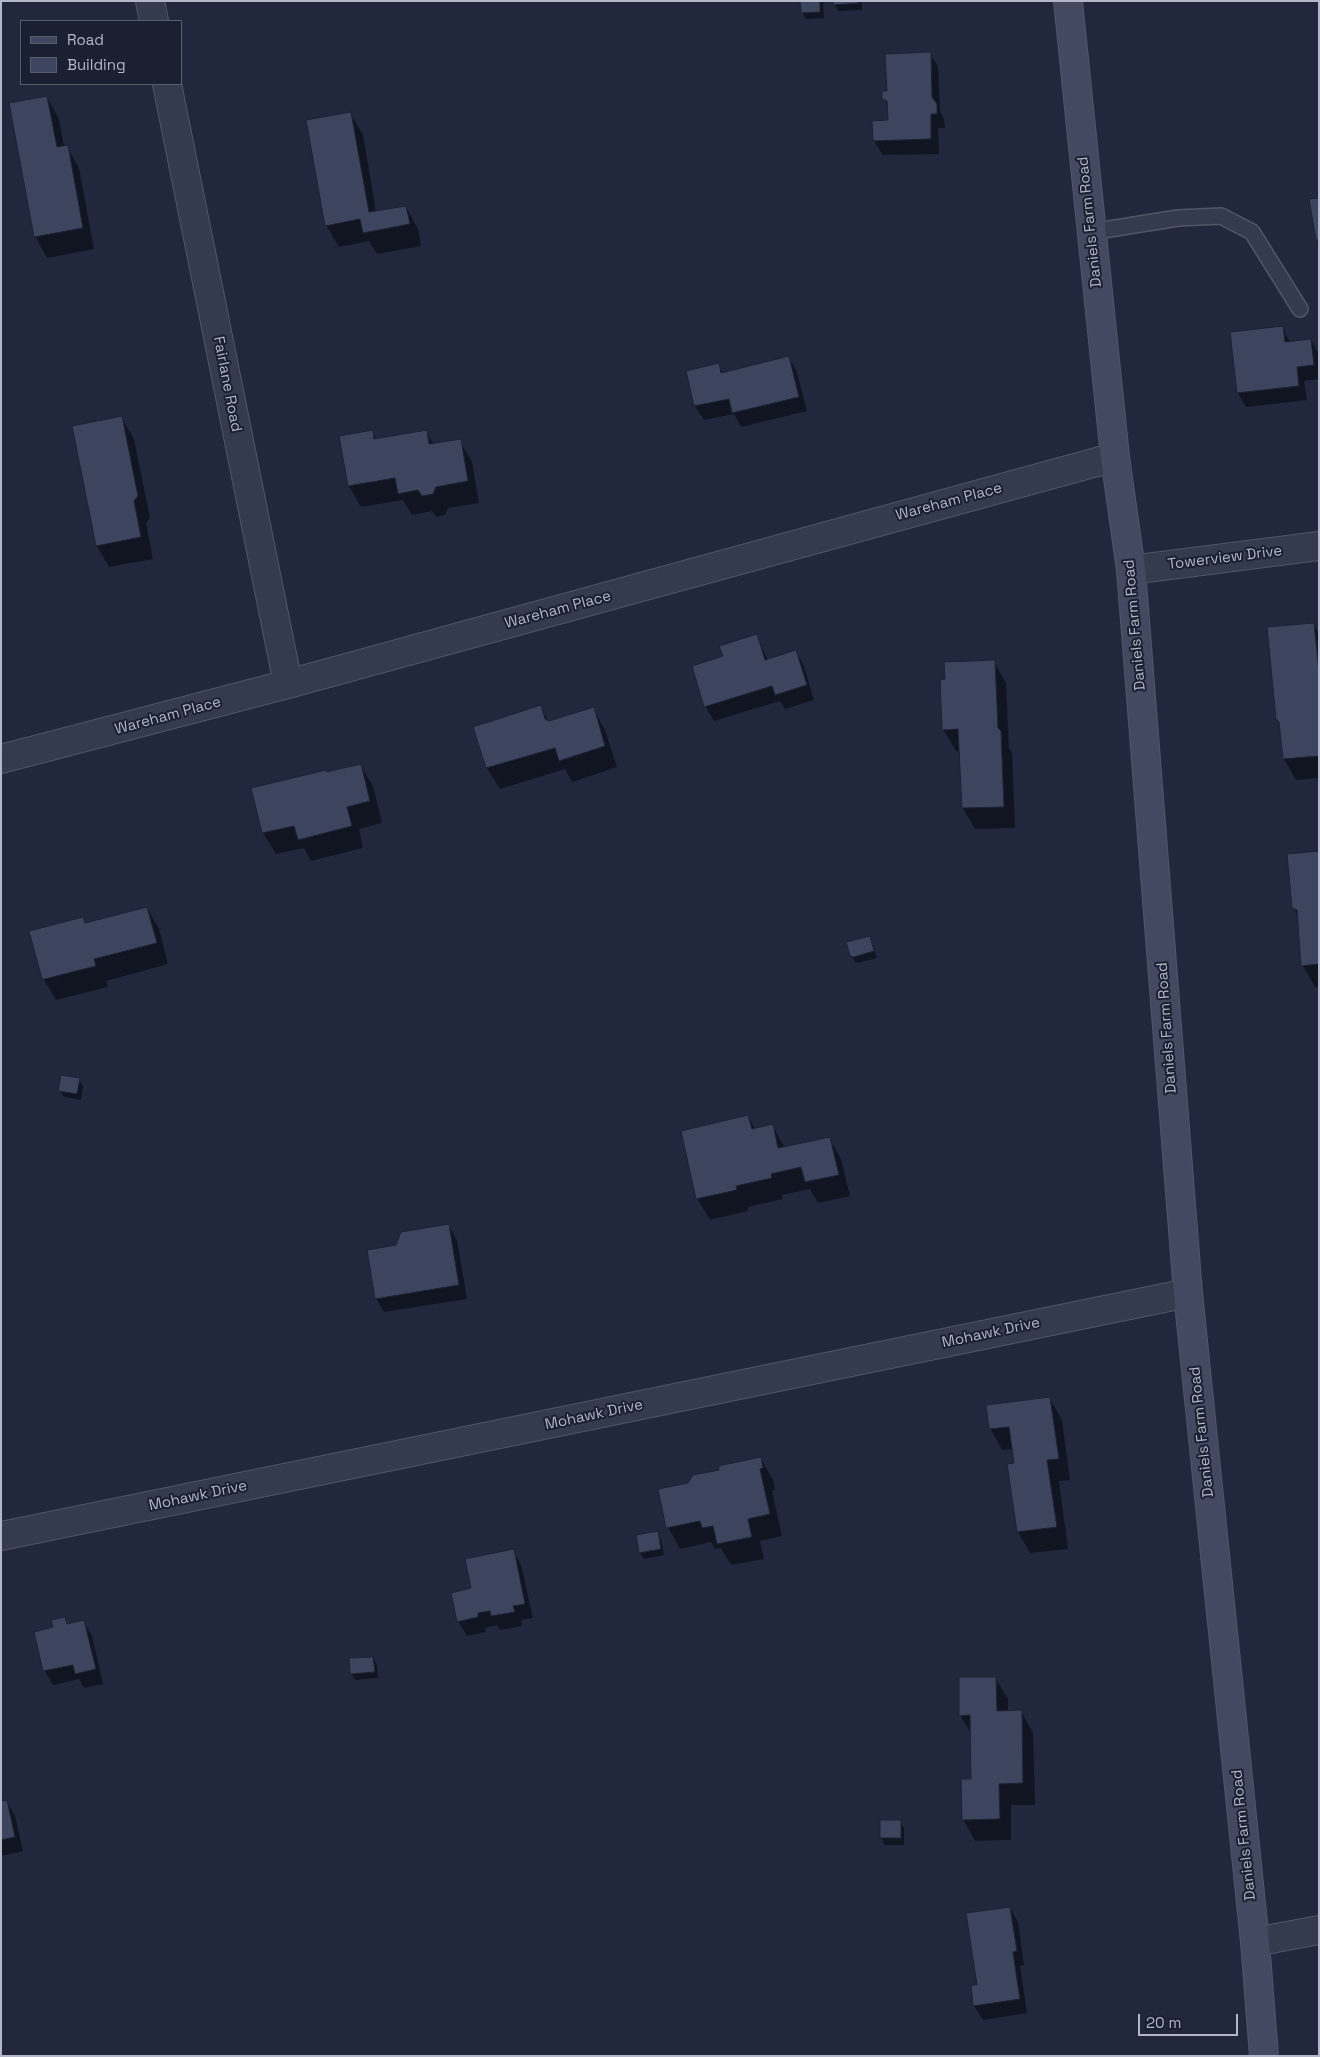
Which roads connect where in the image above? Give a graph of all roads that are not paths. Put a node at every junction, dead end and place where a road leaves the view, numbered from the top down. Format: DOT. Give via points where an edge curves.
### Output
graph roads {
  1 [pos="150,1"];
  2 [pos="1068,1"];
  3 [pos="154,20"];
  4 [pos="167,85"];
  5 [pos="1091,232"];
  6 [pos="1300,309"];
  7 [pos="1115,457"];
  8 [pos="1319,546"];
  9 [pos="1131,570"];
  10 [pos="288,684"];
  11 [pos="1,759"];
  12 [pos="1188,1293"];
  13 [pos="1,1536"];
  14 [pos="1319,1930"];
  15 [pos="1255,1942"];
  16 [pos="1264,2056"];
  1 -- 3 [label="street"];
  2 -- 5 [label="main road, Daniels Farm Road"];
  4 -- 10 [label="street, Fairlane Road"];
  5 -- 6 [label="lane" via="1178,218 1222,216 1252,232"];
  5 -- 7 [label="main road, Daniels Farm Road"];
  7 -- 9 [label="main road, Daniels Farm Road"];
  7 -- 10 [label="street, Wareham Place"];
  8 -- 9 [label="street, Towerview Drive"];
  9 -- 12 [label="main road, Daniels Farm Road"];
  10 -- 11 [label="street, Wareham Place"];
  12 -- 13 [label="street, Mohawk Drive"];
  12 -- 15 [label="main road, Daniels Farm Road"];
  14 -- 15 [label="street"];
  15 -- 16 [label="main road, Daniels Farm Road"];
}
